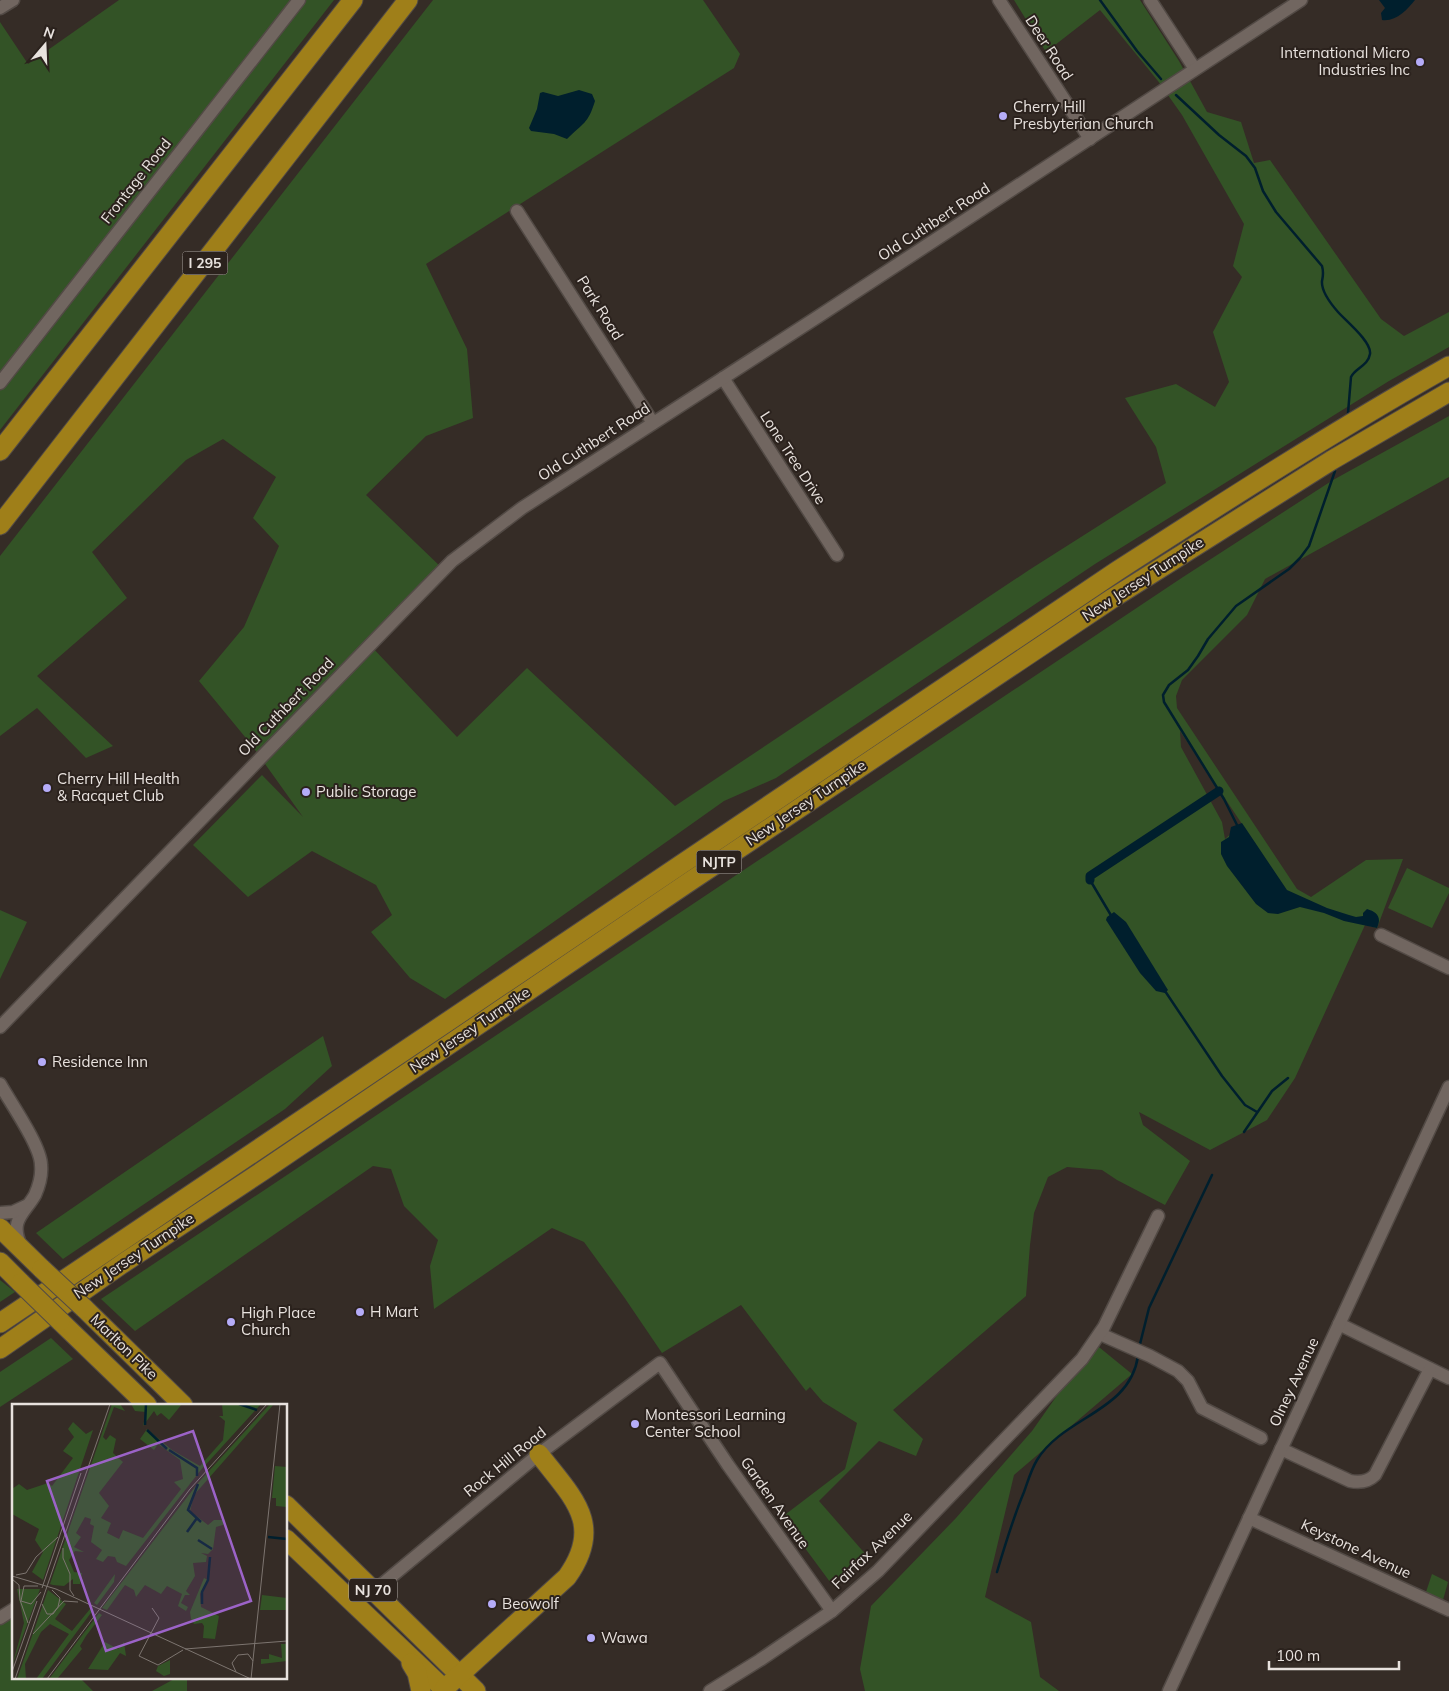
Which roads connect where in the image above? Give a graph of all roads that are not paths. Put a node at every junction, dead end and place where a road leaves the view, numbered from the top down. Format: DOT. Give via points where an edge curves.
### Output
graph roads {
  1 [pos="12,0"];
  2 [pos="299,0"];
  3 [pos="352,0"];
  4 [pos="408,0"];
  5 [pos="998,0"];
  6 [pos="1150,0"];
  7 [pos="1301,0"];
  8 [pos="0,8"];
  9 [pos="1195,69"];
  10 [pos="1090,139"];
  11 [pos="518,211"];
  12 [pos="1449,366"];
  13 [pos="723,378"];
  14 [pos="0,383"];
  15 [pos="1449,392"];
  16 [pos="653,423"];
  17 [pos="75,428"];
  18 [pos="2,448"];
  19 [pos="0,525"];
  20 [pos="0,538"];
  21 [pos="836,555"];
  22 [pos="1380,935"];
  23 [pos="1449,968"];
  24 [pos="0,1027"];
  25 [pos="0,1084"];
  26 [pos="1449,1087"];
  27 [pos="26,1206"];
  28 [pos="0,1213"];
  29 [pos="1158,1216"];
  30 [pos="0,1228"];
  31 [pos="24,1251"];
  32 [pos="0,1262"];
  33 [pos="0,1323"];
  34 [pos="1339,1324"];
  35 [pos="1100,1334"];
  36 [pos="0,1349"];
  37 [pos="660,1363"];
  38 [pos="1430,1369"];
  39 [pos="1449,1378"];
  40 [pos="146,1404"];
  41 [pos="182,1404"];
  42 [pos="1261,1438"];
  43 [pos="1281,1449"];
  44 [pos="539,1454"];
  45 [pos="288,1507"];
  46 [pos="1249,1518"];
  47 [pos="288,1541"];
  48 [pos="374,1591"];
  49 [pos="12,1609"];
  50 [pos="832,1610"];
  51 [pos="1449,1610"];
  52 [pos="0,1618"];
  53 [pos="404,1651"];
  54 [pos="459,1675"];
  55 [pos="445,1690"];
  56 [pos="422,1691"];
  57 [pos="476,1691"];
  58 [pos="710,1691"];
  59 [pos="1169,1691"];
  1 -- 8 [label="street"];
  2 -- 14 [label="street, Frontage Road"];
  3 -- 18 [label="highway, I 295"];
  4 -- 17 [label="highway, I 295"];
  5 -- 10 [label="street, Deer Road"];
  6 -- 9 [label="street"];
  7 -- 9 [label="street, Old Cuthbert Road"];
  9 -- 10 [label="street, Old Cuthbert Road"];
  10 -- 13 [label="street, Old Cuthbert Road"];
  11 -- 16 [label="street, Park Road"];
  12 -- 33 [label="highway, New Jersey Turnpike / NJTP" via="1261,478 1117,571"];
  13 -- 16 [label="street, Old Cuthbert Road"];
  13 -- 21 [label="street, Lone Tree Drive"];
  15 -- 36 [label="highway, New Jersey Turnpike / NJTP" via="1309,474 1113,598"];
  16 -- 24 [label="street, Old Cuthbert Road" via="522,508 452,561"];
  17 -- 19 [label="highway, I 295"];
  17 -- 20 [label="highway"];
  22 -- 23 [label="street"];
  25 -- 27 [label="street" via="38,1150 41,1163 39,1183"];
  26 -- 34 [label="street, Olney Avenue"];
  27 -- 28 [label="street"];
  27 -- 31 [label="street" via="17,1228 18,1240"];
  29 -- 35 [label="street, Fairfax Avenue"];
  30 -- 31 [label="highway, Marlton Pike"];
  31 -- 41 [label="highway, Marlton Pike, bridge"];
  32 -- 40 [label="highway, Marlton Pike, bridge"];
  34 -- 38 [label="street"];
  34 -- 43 [label="street, Olney Avenue"];
  35 -- 42 [label="street" via="1178,1371 1188,1381 1199,1405"];
  35 -- 50 [label="street, Fairfax Avenue" via="1082,1359 878,1571"];
  37 -- 44 [label="street, Rock Hill Road"];
  37 -- 50 [label="street, Garden Avenue" via="728,1466"];
  38 -- 39 [label="street"];
  38 -- 43 [label="street" via="1370,1480 1350,1481"];
  43 -- 46 [label="street, Olney Avenue"];
  44 -- 48 [label="street, Rock Hill Road"];
  44 -- 54 [label="highway" via="578,1506 584,1520 585,1534 578,1563 568,1577"];
  45 -- 48 [label="highway, NJ 70"];
  46 -- 51 [label="street, Keystone Avenue"];
  46 -- 59 [label="street, Olney Avenue"];
  47 -- 53 [label="highway, NJ 70"];
  48 -- 54 [label="highway, NJ 70"];
  49 -- 52 [label="street"];
  50 -- 58 [label="street, Fairfax Avenue"];
  53 -- 55 [label="highway, NJ 70"];
  53 -- 56 [label="highway" via="417,1673"];
  54 -- 55 [label="highway"];
  54 -- 57 [label="highway, NJ 70"];
}
